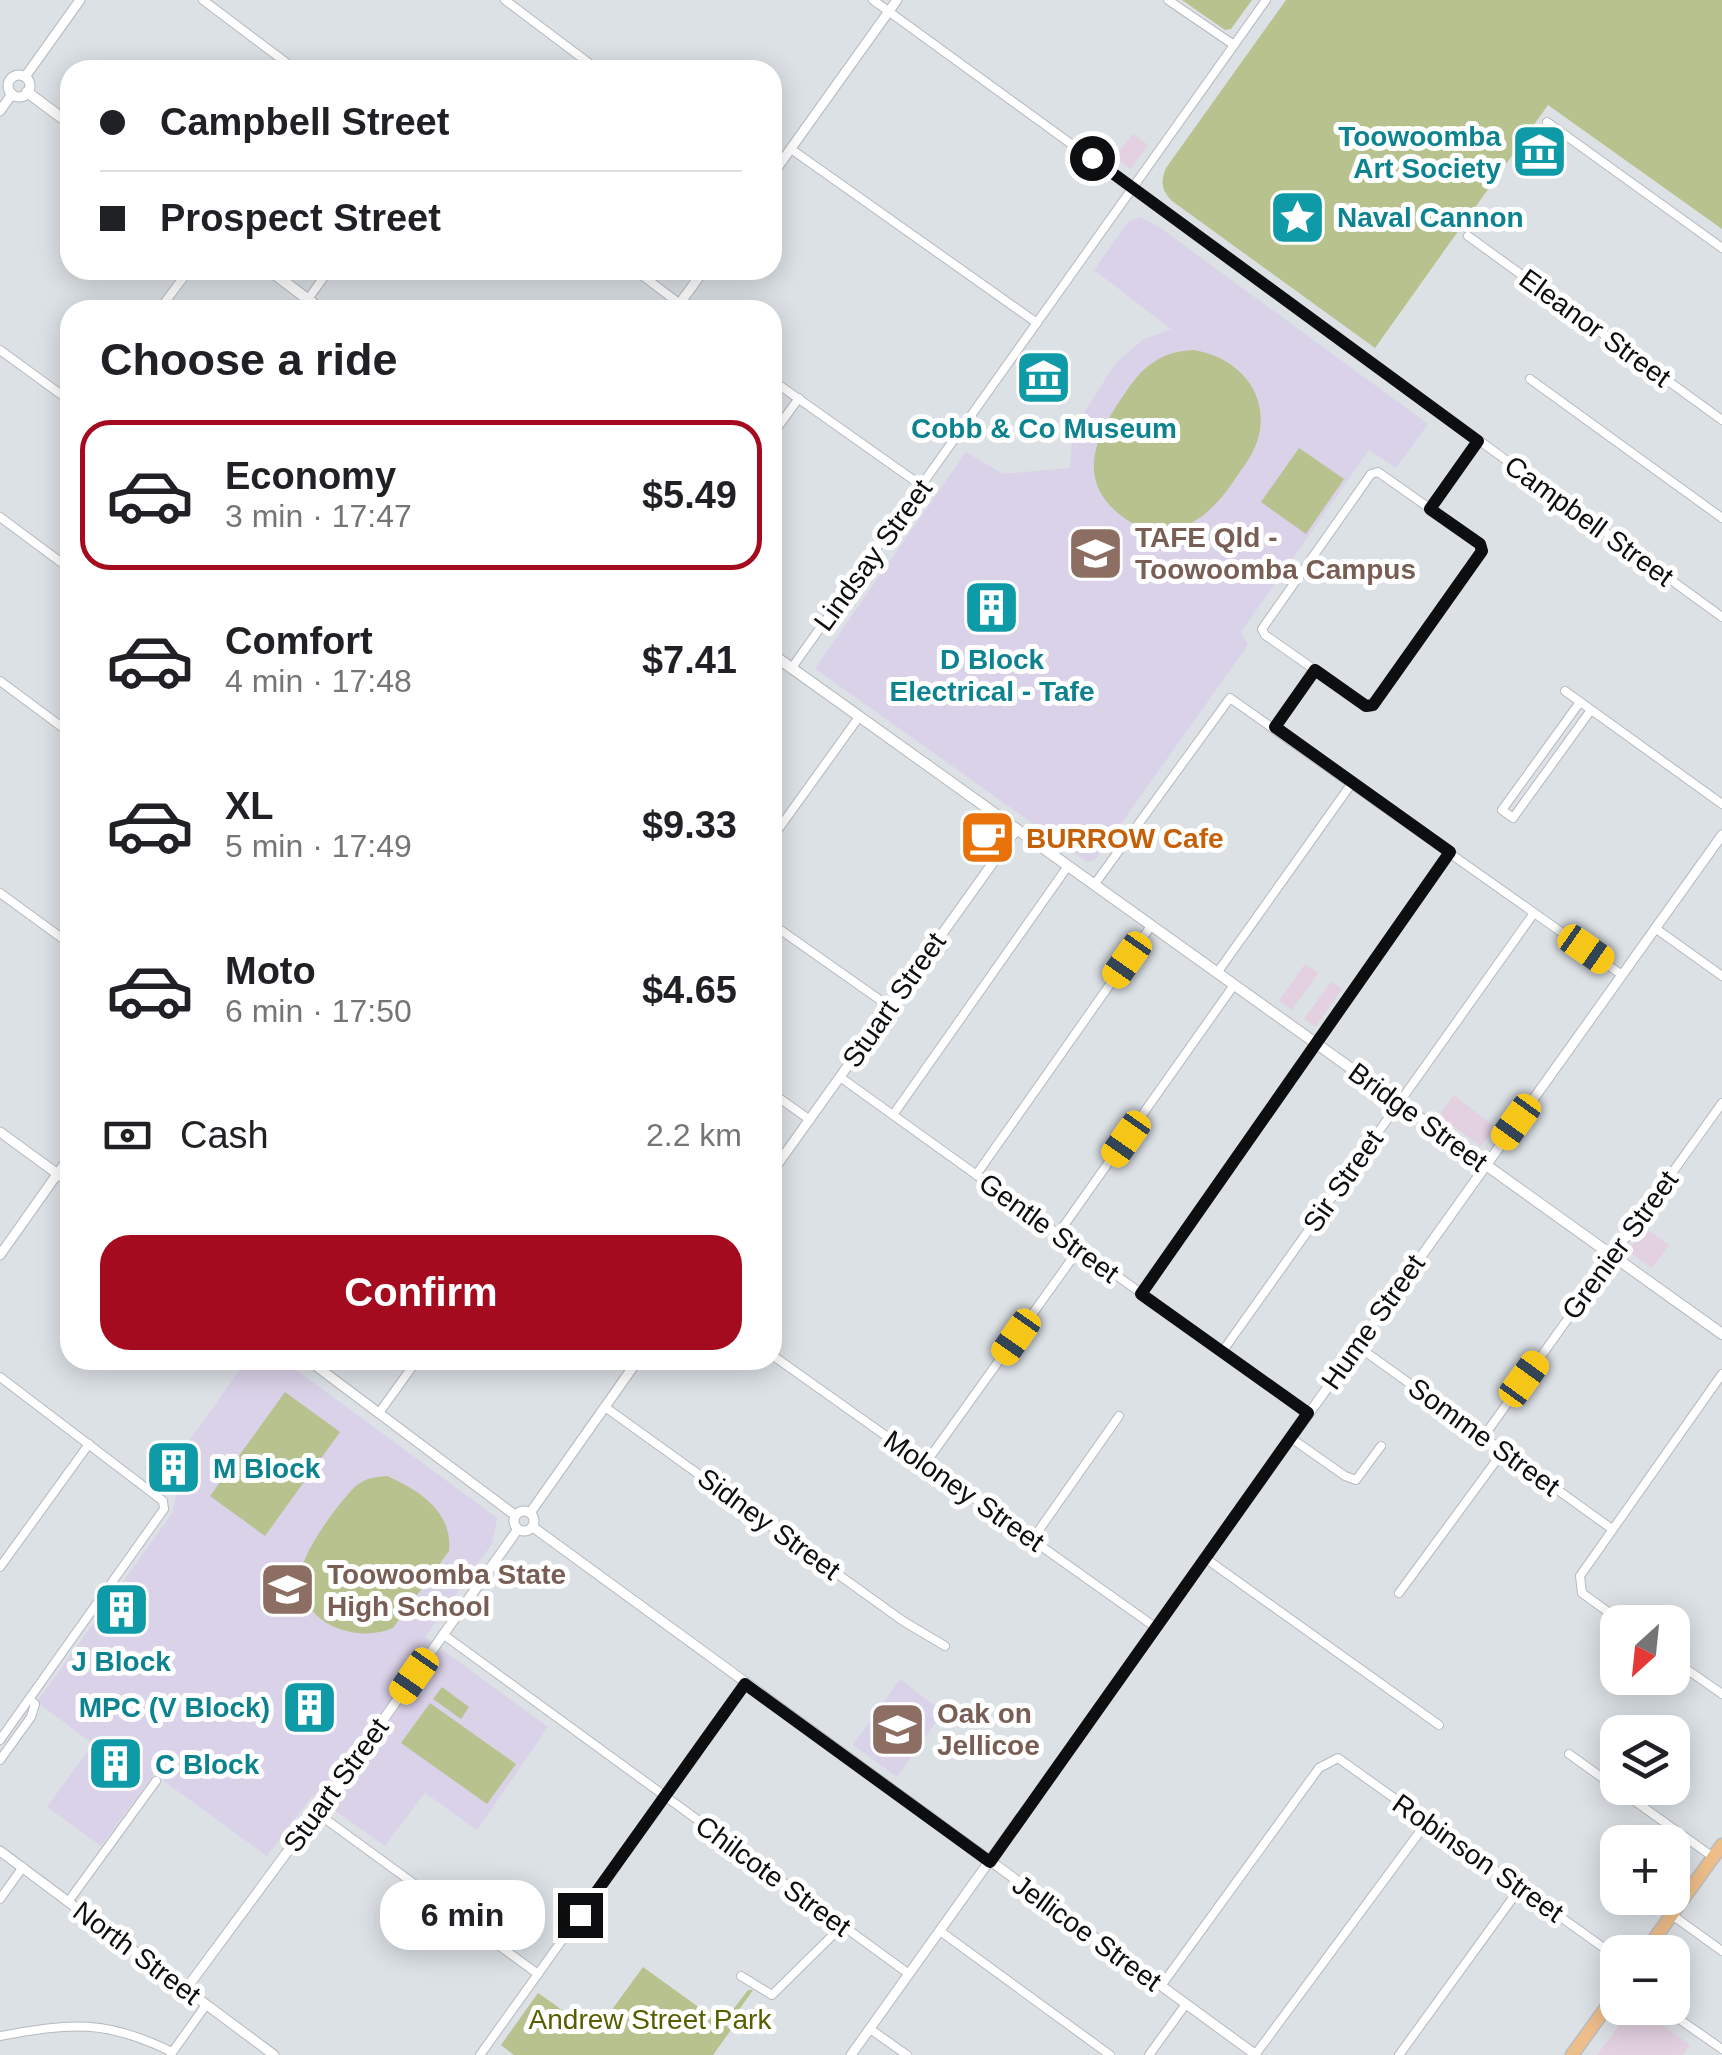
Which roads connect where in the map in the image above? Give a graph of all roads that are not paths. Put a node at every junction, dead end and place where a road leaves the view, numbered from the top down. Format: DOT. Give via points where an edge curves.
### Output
graph roads {
  1 [pos="80,0"];
  2 [pos="203,0"];
  3 [pos="504,0"];
  4 [pos="873,0"];
  5 [pos="897,0"];
  6 [pos="1168,0"];
  7 [pos="1266,0"];
  8 [pos="888,12"];
  9 [pos="1234,45"];
  10 [pos="283,60"];
  11 [pos="585,60"];
  12 [pos="0,72"];
  13 [pos="25,77"];
  14 [pos="10,79"];
  15 [pos="27,92"];
  16 [pos="12,94"];
  17 [pos="0,111"];
  18 [pos="60,117"];
  19 [pos="1547,122"];
  20 [pos="790,149"];
  21 [pos="782,161"];
  22 [pos="1134,189"];
  23 [pos="1468,236"];
  24 [pos="1722,248"];
  25 [pos="282,280"];
  26 [pos="322,280"];
  27 [pos="647,280"];
  28 [pos="308,300"];
  29 [pos="670,300"];
  30 [pos="1037,323"];
  31 [pos="0,350"];
  32 [pos="1530,380"];
  33 [pos="782,387"];
  34 [pos="60,394"];
  35 [pos="799,398"];
  36 [pos="1722,420"];
  37 [pos="782,422"];
  38 [pos="1478,441"];
  39 [pos="922,486"];
  40 [pos="1430,509"];
  41 [pos="0,517"];
  42 [pos="1722,518"];
  43 [pos="60,562"];
  44 [pos="1722,618"];
  45 [pos="782,662"];
  46 [pos="792,669"];
  47 [pos="1315,670"];
  48 [pos="0,681"];
  49 [pos="1565,691"];
  50 [pos="1580,702"];
  51 [pos="1591,710"];
  52 [pos="859,718"];
  53 [pos="60,726"];
  54 [pos="1275,727"];
  55 [pos="1352,783"];
  56 [pos="1722,804"];
  57 [pos="782,824"];
  58 [pos="1016,829"];
  59 [pos="1722,835"];
  60 [pos="1450,852"];
  61 [pos="1068,866"];
  62 [pos="1094,885"];
  63 [pos="0,892"];
  64 [pos="1534,913"];
  65 [pos="1151,926"];
  66 [pos="1655,928"];
  67 [pos="782,931"];
  68 [pos="60,937"];
  69 [pos="1217,973"];
  70 [pos="1622,975"];
  71 [pos="1722,976"];
  72 [pos="1234,985"];
  73 [pos="890,1006"];
  74 [pos="1315,1044"];
  75 [pos="840,1077"];
  76 [pos="782,1099"];
  77 [pos="1722,1102"];
  78 [pos="1398,1103"];
  79 [pos="894,1115"];
  80 [pos="810,1120"];
  81 [pos="0,1132"];
  82 [pos="782,1158"];
  83 [pos="1485,1165"];
  84 [pos="60,1171"];
  85 [pos="58,1174"];
  86 [pos="976,1174"];
  87 [pos="1058,1234"];
  88 [pos="1079,1249"];
  89 [pos="0,1254"];
  90 [pos="1612,1256"];
  91 [pos="1141,1294"];
  92 [pos="1722,1334"];
  93 [pos="1356,1345"];
  94 [pos="1222,1352"];
  95 [pos="782,1361"];
  96 [pos="322,1370"];
  97 [pos="410,1370"];
  98 [pos="631,1370"];
  99 [pos="1722,1374"];
  100 [pos="0,1378"];
  101 [pos="605,1407"];
  102 [pos="380,1412"];
  103 [pos="1308,1413"];
  104 [pos="1119,1416"];
  105 [pos="1484,1436"];
  106 [pos="1291,1438"];
  107 [pos="89,1444"];
  108 [pos="1381,1446"];
  109 [pos="1504,1450"];
  110 [pos="925,1464"];
  111 [pos="530,1513"];
  112 [pos="515,1515"];
  113 [pos="532,1527"];
  114 [pos="1612,1528"];
  115 [pos="518,1529"];
  116 [pos="1032,1540"];
  117 [pos="1205,1558"];
  118 [pos="0,1566"];
  119 [pos="1399,1593"];
  120 [pos="1600,1606"];
  121 [pos="1155,1627"];
  122 [pos="444,1635"];
  123 [pos="934,1639"];
  124 [pos="946,1646"];
  125 [pos="926,1651"];
  126 [pos="1690,1672"];
  127 [pos="745,1684"];
  128 [pos="1722,1694"];
  129 [pos="30,1699"];
  130 [pos="1439,1725"];
  131 [pos="0,1740"];
  132 [pos="1569,1754"];
  133 [pos="0,1760"];
  134 [pos="156,1781"];
  135 [pos="665,1796"];
  136 [pos="317,1813"];
  137 [pos="1427,1822"];
  138 [pos="1722,1845"];
  139 [pos="0,1851"];
  140 [pos="1713,1858"];
  141 [pos="990,1862"];
  142 [pos="23,1868"];
  143 [pos="1520,1888"];
  144 [pos="1690,1890"];
  145 [pos="0,1899"];
  146 [pos="68,1902"];
  147 [pos="1672,1915"];
  148 [pos="842,1926"];
  149 [pos="940,1932"];
  150 [pos="1657,1935"];
  151 [pos="1600,1945"];
  152 [pos="1722,1951"];
  153 [pos="538,1974"];
  154 [pos="909,1974"];
  155 [pos="742,1976"];
  156 [pos="1161,1986"];
  157 [pos="186,1989"];
  158 [pos="206,2004"];
  159 [pos="1186,2004"];
  160 [pos="1600,2016"];
  161 [pos="1687,2025"];
  162 [pos="870,2029"];
  163 [pos="0,2036"];
  164 [pos="1722,2049"];
  165 [pos="171,2054"];
  166 [pos="274,2055"];
  167 [pos="480,2055"];
  168 [pos="851,2055"];
  169 [pos="907,2055"];
  170 [pos="1110,2055"];
  171 [pos="1149,2055"];
  172 [pos="1256,2055"];
  173 [pos="1399,2055"];
  174 [pos="1572,2055"];
  1 -- 13 [label="street"];
  2 -- 10 [label="street"];
  3 -- 11 [label="street"];
  4 -- 8 [label="street, Campbell Street"];
  5 -- 8 [label="street"];
  6 -- 9 [label="street"];
  7 -- 9 [label="street, Lindsay Street"];
  8 -- 20 [label="street"];
  8 -- 22 [label="street, Campbell Street"];
  9 -- 22 [label="street, Lindsay Street"];
  12 -- 14 [label="street"];
  13 -- 14 [label="street"];
  13 -- 15 [label="street"];
  14 -- 16 [label="street"];
  15 -- 16 [label="street"];
  15 -- 18 [label="main road"];
  16 -- 17 [label="street"];
  19 -- 24 [label="street"];
  20 -- 21 [label="street"];
  20 -- 30 [label="street"];
  22 -- 30 [label="street, Lindsay Street"];
  22 -- 38 [label="street, Campbell Street"];
  23 -- 36 [label="street, Eleanor Street"];
  25 -- 28 [label="main road"];
  26 -- 28 [label="street"];
  27 -- 29 [label="street"];
  30 -- 39 [label="street, Lindsay Street"];
  31 -- 34 [label="street"];
  32 -- 42 [label="street"];
  33 -- 35 [label="street"];
  35 -- 37 [label="street"];
  35 -- 39 [label="street"];
  38 -- 40 [label="street"];
  38 -- 44 [label="street, Campbell Street"];
  39 -- 46 [label="street, Lindsay Street"];
  40 -- 47 [label="street" via="1482,550 1396,674 1368,707"];
  40 -- 47 [label="street" via="1378,472 1370,475 1262,627"];
  41 -- 43 [label="street"];
  45 -- 46 [label="main road, Bridge Street"];
  46 -- 52 [label="main road, Bridge Street"];
  47 -- 54 [label="street"];
  48 -- 53 [label="street"];
  49 -- 50 [label="street"];
  50 -- 51 [label="street"];
  50 -- 51 [label="street" via="1502,810 1513,818"];
  51 -- 56 [label="street"];
  52 -- 57 [label="street"];
  52 -- 58 [label="main road, Bridge Street"];
  54 -- 55 [label="street"];
  54 -- 62 [label="street" via="1230,698"];
  55 -- 60 [label="street"];
  55 -- 69 [label="street"];
  58 -- 61 [label="main road, Bridge Street"];
  58 -- 73 [label="street, Stuart Street"];
  59 -- 66 [label="street, Hume Street"];
  60 -- 64 [label="street"];
  60 -- 74 [label="street"];
  61 -- 62 [label="main road, Bridge Street"];
  61 -- 79 [label="street"];
  62 -- 65 [label="main road, Bridge Street"];
  63 -- 68 [label="street"];
  64 -- 70 [label="street"];
  64 -- 78 [label="street, Sir Street"];
  65 -- 69 [label="main road, Bridge Street"];
  65 -- 86 [label="street"];
  66 -- 70 [label="street, Hume Street"];
  66 -- 71 [label="street"];
  67 -- 73 [label="street"];
  69 -- 72 [label="main road, Bridge Street"];
  70 -- 83 [label="street, Hume Street"];
  72 -- 74 [label="main road, Bridge Street"];
  72 -- 87 [label="street"];
  73 -- 75 [label="street, Stuart Street"];
  74 -- 78 [label="main road, Bridge Street"];
  74 -- 91 [label="street"];
  75 -- 79 [label="street, Gentle Street"];
  75 -- 80 [label="street, Stuart Street"];
  76 -- 80 [label="street"];
  77 -- 90 [label="street, Grenier Street"];
  78 -- 83 [label="main road, Bridge Street"];
  78 -- 94 [label="street, Sir Street"];
  79 -- 86 [label="street, Gentle Street"];
  80 -- 82 [label="street, Stuart Street"];
  81 -- 85 [label="street"];
  83 -- 90 [label="main road, Bridge Street"];
  83 -- 93 [label="street, Hume Street"];
  84 -- 85 [label="street"];
  85 -- 89 [label="street"];
  86 -- 87 [label="street, Gentle Street"];
  87 -- 88 [label="street, Gentle Street"];
  88 -- 91 [label="street, Gentle Street"];
  88 -- 110 [label="street"];
  90 -- 92 [label="main road, Bridge Street"];
  90 -- 105 [label="street, Grenier Street"];
  91 -- 94 [label="street, Gentle Street"];
  93 -- 103 [label="street, Hume Street"];
  93 -- 105 [label="street, Somme Street"];
  94 -- 103 [label="street, Gentle Street"];
  95 -- 110 [label="street, Moloney Street"];
  96 -- 102 [label="street"];
  97 -- 102 [label="street"];
  98 -- 101 [label="street"];
  99 -- 114 [label="street"];
  100 -- 107 [label="street"];
  101 -- 111 [label="street"];
  101 -- 123 [label="street, Sidney Street"];
  102 -- 112 [label="street"];
  103 -- 106 [label="street, Hume Street"];
  104 -- 116 [label="street"];
  105 -- 109 [label="street, Somme Street"];
  106 -- 108 [label="street" via="1356,1480"];
  106 -- 117 [label="street, Hume Street"];
  107 -- 118 [label="street"];
  107 -- 129 [label="street" via="163,1501 164,1509"];
  109 -- 114 [label="street, Somme Street"];
  109 -- 119 [label="street"];
  110 -- 116 [label="street, Moloney Street"];
  111 -- 112 [label="street"];
  111 -- 113 [label="street"];
  112 -- 115 [label="street"];
  113 -- 115 [label="street"];
  113 -- 127 [label="street, Jellicoe Street"];
  114 -- 120 [label="street" via="1579,1586"];
  115 -- 122 [label="street, Stuart Street"];
  116 -- 121 [label="street, Moloney Street"];
  117 -- 121 [label="street, Hume Street"];
  117 -- 130 [label="street"];
  121 -- 141 [label="street, Hume Street"];
  122 -- 135 [label="street, Chilcote Street"];
  122 -- 136 [label="street, Stuart Street"];
  123 -- 124 [label="street, Sidney Street"];
  123 -- 125 [label="street"];
  126 -- 128 [label="street"];
  127 -- 135 [label="street"];
  127 -- 141 [label="street, Jellicoe Street"];
  129 -- 131 [label="street"];
  129 -- 133 [label="street" via="31,1717"];
  132 -- 140 [label="street"];
  134 -- 146 [label="street"];
  135 -- 148 [label="street, Chilcote Street"];
  135 -- 153 [label="street"];
  136 -- 153 [label="street"];
  136 -- 157 [label="street, Stuart Street"];
  137 -- 143 [label="street, Robinson Street"];
  137 -- 156 [label="street, Robinson Street" via="1338,1758 1318,1768"];
  137 -- 172 [label="street"];
  138 -- 140 [label="highway"];
  139 -- 142 [label="street, North Street"];
  140 -- 144 [label="highway"];
  141 -- 149 [label="street, Hume Street"];
  141 -- 156 [label="street, Jellicoe Street"];
  142 -- 145 [label="street"];
  142 -- 146 [label="street, North Street"];
  143 -- 151 [label="street, Robinson Street"];
  143 -- 173 [label="street"];
  146 -- 157 [label="street, North Street"];
  147 -- 150 [label="highway"];
  147 -- 152 [label="street"];
  148 -- 154 [label="street, Chilcote Street"];
  148 -- 155 [label="street" via="772,1994"];
  149 -- 154 [label="street, Hume Street"];
  149 -- 170 [label="street"];
  153 -- 167 [label="street"];
  154 -- 162 [label="street, Hume Street"];
  156 -- 159 [label="street, Jellicoe Street"];
  157 -- 158 [label="street, North Street"];
  158 -- 165 [label="street"];
  158 -- 166 [label="street, North Street"];
  159 -- 171 [label="street"];
  159 -- 172 [label="street, Jellicoe Street"];
  160 -- 174 [label="highway"];
  161 -- 164 [label="street"];
  162 -- 168 [label="street, Hume Street"];
  162 -- 169 [label="street"];
  163 -- 165 [label="street" via="79,2024 108,2027"];
}
